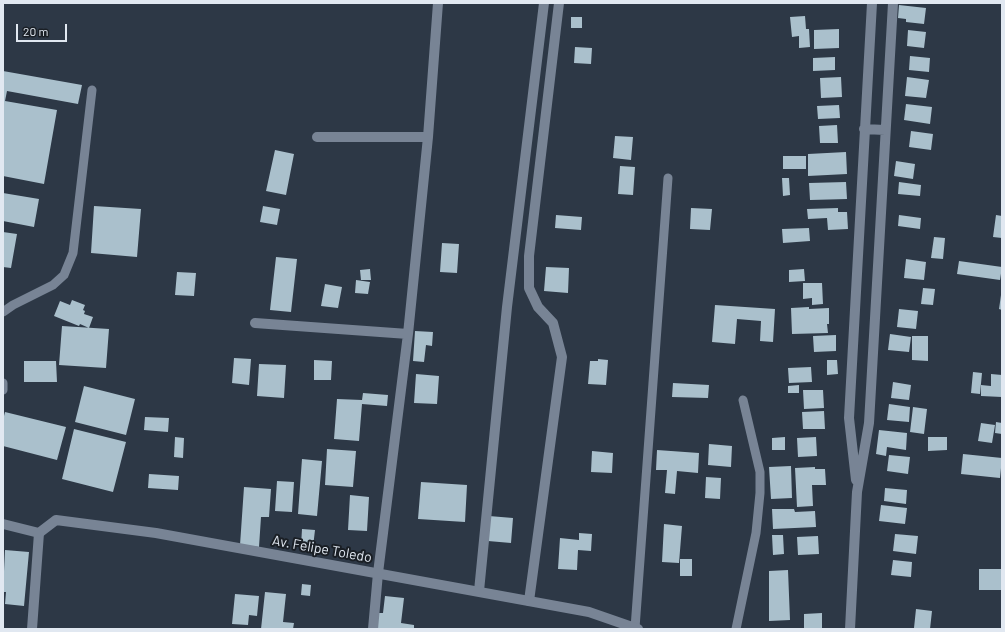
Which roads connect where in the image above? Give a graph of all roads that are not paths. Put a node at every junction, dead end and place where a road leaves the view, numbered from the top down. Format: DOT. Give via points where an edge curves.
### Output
graph roads {
  1 [pos="438,3"];
  2 [pos="544,3"];
  3 [pos="560,3"];
  4 [pos="872,3"];
  5 [pos="893,3"];
  6 [pos="92,90"];
  7 [pos="864,129"];
  8 [pos="885,130"];
  9 [pos="317,137"];
  10 [pos="428,137"];
  11 [pos="668,178"];
  12 [pos="3,312"];
  13 [pos="255,323"];
  14 [pos="408,334"];
  15 [pos="3,383"];
  16 [pos="3,390"];
  17 [pos="743,400"];
  18 [pos="857,492"];
  19 [pos="3,524"];
  20 [pos="40,533"];
  21 [pos="378,573"];
  22 [pos="479,591"];
  23 [pos="529,601"];
  24 [pos="636,628"];
  25 [pos="32,629"];
  26 [pos="373,629"];
  27 [pos="736,629"];
  28 [pos="850,629"];
  1 -- 10 [label="street"];
  2 -- 22 [label="street" via="507,307"];
  3 -- 23 [label="street" via="529,256 529,288 538,307 553,323 562,357"];
  4 -- 7 [label="street"];
  5 -- 8 [label="street"];
  6 -- 12 [label="lane" via="73,253 64,276 53,285"];
  7 -- 8 [label="street"];
  7 -- 18 [label="street" via="849,418"];
  8 -- 18 [label="street" via="869,423"];
  9 -- 10 [label="street"];
  10 -- 14 [label="street"];
  11 -- 24 [label="lane"];
  13 -- 14 [label="street"];
  14 -- 21 [label="street"];
  15 -- 16 [label="lane"];
  17 -- 27 [label="lane" via="760,472 760,493 756,533"];
  18 -- 28 [label="street"];
  19 -- 20 [label="street"];
  20 -- 21 [label="street, Av. Felipe Toledo" via="56,520 156,533"];
  20 -- 25 [label="street"];
  21 -- 22 [label="street, Av. Felipe Toledo"];
  21 -- 26 [label="street"];
  22 -- 23 [label="street, Av. Felipe Toledo"];
  23 -- 24 [label="street, Av. Felipe Toledo" via="589,612"];
}
